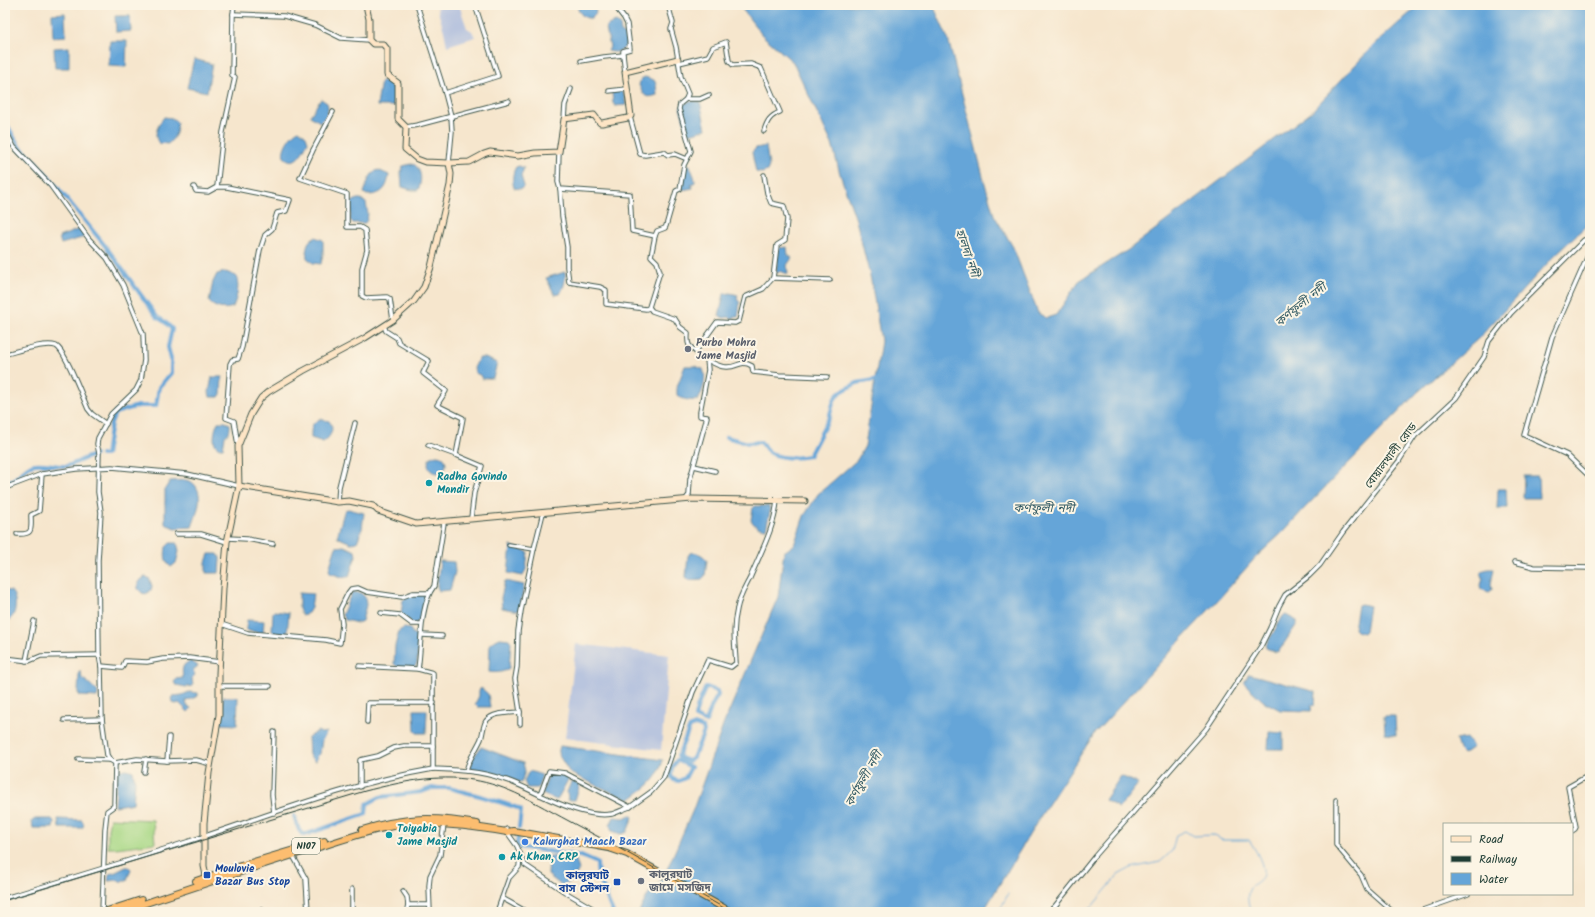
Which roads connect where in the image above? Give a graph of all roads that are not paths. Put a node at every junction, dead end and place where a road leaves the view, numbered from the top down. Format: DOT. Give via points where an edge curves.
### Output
graph roads {
  1 [pos="234,5"];
  2 [pos="366,5"];
  3 [pos="418,5"];
  4 [pos="475,5"];
  5 [pos="614,5"];
  6 [pos="668,5"];
  7 [pos="233,14"];
  8 [pos="369,40"];
  9 [pos="623,55"];
  10 [pos="581,61"];
  11 [pos="679,61"];
  12 [pos="625,72"];
  13 [pos="571,89"];
  14 [pos="627,89"];
  15 [pos="609,91"];
  16 [pos="445,93"];
  17 [pos="709,95"];
  18 [pos="686,99"];
  19 [pos="509,102"];
  20 [pos="333,112"];
  21 [pos="451,116"];
  22 [pos="630,117"];
  23 [pos="564,119"];
  24 [pos="406,127"];
  25 [pos="5,129"];
  26 [pos="764,131"];
  27 [pos="559,152"];
  28 [pos="687,159"];
  29 [pos="449,163"];
  30 [pos="764,175"];
  31 [pos="194,187"];
  32 [pos="217,187"];
  33 [pos="560,189"];
  34 [pos="655,236"];
  35 [pos="1590,239"];
  36 [pos="1590,252"];
  37 [pos="773,278"];
  38 [pos="830,280"];
  39 [pos="649,308"];
  40 [pos="393,320"];
  41 [pos="384,326"];
  42 [pos="696,351"];
  43 [pos="5,353"];
  44 [pos="706,358"];
  45 [pos="827,377"];
  46 [pos="355,423"];
  47 [pos="106,424"];
  48 [pos="428,445"];
  49 [pos="238,446"];
  50 [pos="456,455"];
  51 [pos="694,466"];
  52 [pos="98,467"];
  53 [pos="715,471"];
  54 [pos="42,474"];
  55 [pos="1590,478"];
  56 [pos="239,486"];
  57 [pos="5,488"];
  58 [pos="686,500"];
  59 [pos="777,500"];
  60 [pos="805,501"];
  61 [pos="338,502"];
  62 [pos="543,513"];
  63 [pos="472,518"];
  64 [pos="444,523"];
  65 [pos="17,534"];
  66 [pos="176,534"];
  67 [pos="228,540"];
  68 [pos="273,544"];
  69 [pos="508,545"];
  70 [pos="534,549"];
  71 [pos="1515,562"];
  72 [pos="1590,568"];
  73 [pos="429,593"];
  74 [pos="381,613"];
  75 [pos="34,621"];
  76 [pos="221,624"];
  77 [pos="421,624"];
  78 [pos="422,635"];
  79 [pos="442,636"];
  80 [pos="99,656"];
  81 [pos="5,658"];
  82 [pos="26,661"];
  83 [pos="220,662"];
  84 [pos="101,666"];
  85 [pos="359,666"];
  86 [pos="418,669"];
  87 [pos="219,686"];
  88 [pos="270,686"];
  89 [pos="434,703"];
  90 [pos="520,712"];
  91 [pos="102,719"];
  92 [pos="64,720"];
  93 [pos="367,722"];
  94 [pos="520,724"];
  95 [pos="274,732"];
  96 [pos="169,737"];
  97 [pos="433,746"];
  98 [pos="78,759"];
  99 [pos="110,760"];
  100 [pos="146,760"];
  101 [pos="167,761"];
  102 [pos="115,763"];
  103 [pos="210,764"];
  104 [pos="433,769"];
  105 [pos="466,771"];
  106 [pos="144,772"];
  107 [pos="1590,778"];
  108 [pos="360,787"];
  109 [pos="540,795"];
  110 [pos="1336,800"];
  111 [pos="630,807"];
  112 [pos="274,812"];
  113 [pos="444,822"];
  114 [pos="1573,830"];
  115 [pos="509,831"];
  116 [pos="204,836"];
  117 [pos="292,853"];
  118 [pos="520,854"];
  119 [pos="104,868"];
  120 [pos="207,880"];
  121 [pos="352,889"];
  122 [pos="403,891"];
  123 [pos="1465,895"];
  124 [pos="5,898"];
  125 [pos="502,898"];
  126 [pos="408,905"];
  127 [pos="429,905"];
  128 [pos="127,911"];
  129 [pos="103,912"];
  130 [pos="120,912"];
  131 [pos="308,912"];
  132 [pos="352,912"];
  133 [pos="405,912"];
  134 [pos="430,912"];
  135 [pos="497,912"];
  136 [pos="527,912"];
  137 [pos="599,912"];
  138 [pos="731,912"];
  139 [pos="1048,912"];
  140 [pos="1393,912"];
  141 [pos="1417,912"];
  1 -- 7 [label="street"];
  2 -- 8 [label="street"];
  3 -- 16 [label="street"];
  4 -- 16 [label="street" via="498,76"];
  5 -- 9 [label="street" via="628,28 630,49 623,51"];
  6 -- 11 [label="street"];
  7 -- 8 [label="street" via="284,16 315,25 341,38"];
  7 -- 32 [label="street" via="232,75 235,77 223,132"];
  8 -- 24 [label="street" via="373,44 383,44 387,49 386,75 398,83 398,119"];
  9 -- 10 [label="street"];
  9 -- 12 [label="street"];
  11 -- 12 [label="street"];
  11 -- 18 [label="street" via="681,77 688,94"];
  11 -- 26 [label="street" via="708,56 713,47 726,42 729,61 733,65 751,64 763,70 780,112 767,122"];
  12 -- 14 [label="street"];
  13 -- 23 [label="street" via="565,105"];
  14 -- 15 [label="street"];
  14 -- 22 [label="street" via="632,114"];
  16 -- 21 [label="street"];
  17 -- 18 [label="street" via="700,99"];
  18 -- 28 [label="street" via="680,104 679,109 691,151"];
  19 -- 21 [label="street"];
  20 -- 40 [label="street" via="300,178 347,194 347,227 360,227 365,230 367,250 362,268 362,296 390,299"];
  21 -- 24 [label="street"];
  21 -- 29 [label="street"];
  22 -- 23 [label="street" via="602,123 594,115"];
  22 -- 28 [label="street" via="640,154 664,152"];
  23 -- 27 [label="street"];
  24 -- 29 [label="street" via="404,145 407,152 425,162"];
  25 -- 47 [label="street" via="14,147 50,185 89,239 107,258 123,285 143,334 142,380 136,390 111,414"];
  27 -- 29 [label="street" via="518,156 490,152 469,162"];
  27 -- 33 [label="street"];
  28 -- 34 [label="street" via="680,189 676,191 666,226 657,231"];
  29 -- 40 [label="street" via="450,185 424,287 414,301"];
  30 -- 37 [label="street" via="771,203 784,206 787,219 785,240 776,248"];
  31 -- 32 [label="street" via="196,191 208,192"];
  32 -- 49 [label="street" via="236,188 290,200 286,211 277,213 272,229 265,235 242,347 238,359 232,360 230,364 226,418 234,421"];
  33 -- 34 [label="street" via="628,193 632,231"];
  33 -- 39 [label="street" via="569,282 606,290 606,304"];
  34 -- 39 [label="street" via="651,256 657,262 660,272"];
  35 -- 139 [label="street, বোয়ালখালী রোড" via="1584,240 1511,313 1489,341 1484,357 1456,398 1415,436 1395,467 1320,565 1282,599 1261,646 1206,729"];
  36 -- 55 [label="street" via="1552,337 1524,435 1567,454"];
  37 -- 38 [label="street"];
  37 -- 42 [label="street" via="763,289 744,297 739,321 717,322"];
  39 -- 42 [label="street" via="675,319 688,333 688,344"];
  40 -- 41 [label="street"];
  41 -- 49 [label="street" via="268,392 256,406"];
  41 -- 50 [label="street" via="386,331 398,338 398,343 429,361 423,374 446,391 437,405 463,418"];
  42 -- 44 [label="street"];
  43 -- 47 [label="street" via="41,346 58,347 68,360 88,409"];
  44 -- 45 [label="street" via="724,367 746,362 752,366 753,372 758,373"];
  44 -- 51 [label="street" via="708,370 700,416 707,417"];
  46 -- 61 [label="street" via="339,487"];
  47 -- 52 [label="street" via="98,438"];
  48 -- 50 [label="street"];
  49 -- 56 [label="street"];
  50 -- 63 [label="street" via="482,466 474,493"];
  51 -- 53 [label="street"];
  51 -- 58 [label="street"];
  52 -- 54 [label="street"];
  52 -- 56 [label="street" via="176,472"];
  52 -- 80 [label="street"];
  54 -- 57 [label="street"];
  54 -- 65 [label="street" via="39,511 31,515 29,533"];
  56 -- 61 [label="street"];
  56 -- 67 [label="street"];
  58 -- 59 [label="street"];
  58 -- 62 [label="street"];
  59 -- 60 [label="street"];
  59 -- 111 [label="street" via="769,532 737,608 733,631 736,663 731,667 708,660 693,692 664,777 651,792"];
  61 -- 64 [label="street" via="349,501 372,506 378,511 416,524"];
  62 -- 63 [label="street"];
  62 -- 70 [label="street"];
  63 -- 64 [label="street"];
  64 -- 73 [label="street" via="434,586"];
  66 -- 67 [label="street" via="201,534"];
  67 -- 68 [label="street" via="247,539"];
  67 -- 76 [label="street"];
  69 -- 70 [label="street"];
  70 -- 90 [label="street" via="518,631 518,667 515,679"];
  71 -- 72 [label="street" via="1534,567"];
  73 -- 76 [label="street" via="413,593 402,597 352,589 340,609 340,643 248,632"];
  73 -- 77 [label="street"];
  74 -- 77 [label="street" via="400,615 412,624"];
  75 -- 82 [label="street"];
  76 -- 83 [label="street"];
  77 -- 78 [label="street"];
  78 -- 79 [label="street"];
  78 -- 86 [label="street"];
  80 -- 82 [label="street" via="41,656"];
  80 -- 84 [label="street"];
  81 -- 82 [label="street"];
  83 -- 84 [label="street" via="189,658 125,661 122,668"];
  83 -- 87 [label="street"];
  84 -- 91 [label="street"];
  85 -- 86 [label="street"];
  86 -- 89 [label="street" via="433,673"];
  87 -- 88 [label="street"];
  87 -- 103 [label="street" via="219,715"];
  89 -- 93 [label="street" via="368,702"];
  89 -- 97 [label="street"];
  90 -- 94 [label="street"];
  90 -- 105 [label="street" via="498,714 488,719"];
  91 -- 92 [label="street"];
  91 -- 99 [label="street"];
  95 -- 112 [label="street"];
  96 -- 101 [label="street"];
  97 -- 104 [label="street"];
  97 -- 108 [label="street" via="399,747 360,760"];
  98 -- 99 [label="street"];
  99 -- 102 [label="street"];
  100 -- 101 [label="street"];
  100 -- 102 [label="street" via="133,759"];
  100 -- 106 [label="street"];
  101 -- 103 [label="street" via="196,760"];
  102 -- 119 [label="street" via="114,806 107,811"];
  103 -- 116 [label="street"];
  104 -- 105 [label="street"];
  104 -- 108 [label="street"];
  105 -- 109 [label="street" via="504,779"];
  107 -- 114 [label="street" via="1584,778 1568,787 1576,827"];
  108 -- 112 [label="street"];
  109 -- 111 [label="street" via="588,813 611,814"];
  109 -- 111 [label="street" via="549,771 565,773"];
  110 -- 140 [label="street" via="1336,845 1361,875 1367,889"];
  112 -- 116 [label="street"];
  113 -- 115 [label="highway, N107"];
  113 -- 117 [label="highway, N107" via="399,825"];
  113 -- 127 [label="street" via="440,855 428,886"];
  115 -- 118 [label="street"];
  115 -- 138 [label="highway, N107" via="609,848 627,854"];
  116 -- 119 [label="street"];
  116 -- 120 [label="street" via="204,866"];
  117 -- 120 [label="highway, N107"];
  117 -- 131 [label="street" via="306,879"];
  118 -- 125 [label="street" via="519,867 509,878"];
  118 -- 137 [label="street" via="525,865"];
  119 -- 124 [label="street"];
  119 -- 129 [label="street"];
  120 -- 128 [label="highway, N107"];
  120 -- 129 [label="highway, N107"];
  121 -- 132 [label="street"];
  122 -- 126 [label="street"];
  123 -- 141 [label="street"];
  125 -- 135 [label="street"];
  125 -- 136 [label="street"];
  126 -- 127 [label="street"];
  126 -- 133 [label="street"];
  127 -- 134 [label="street"];
  128 -- 130 [label="highway, N107"];
}
